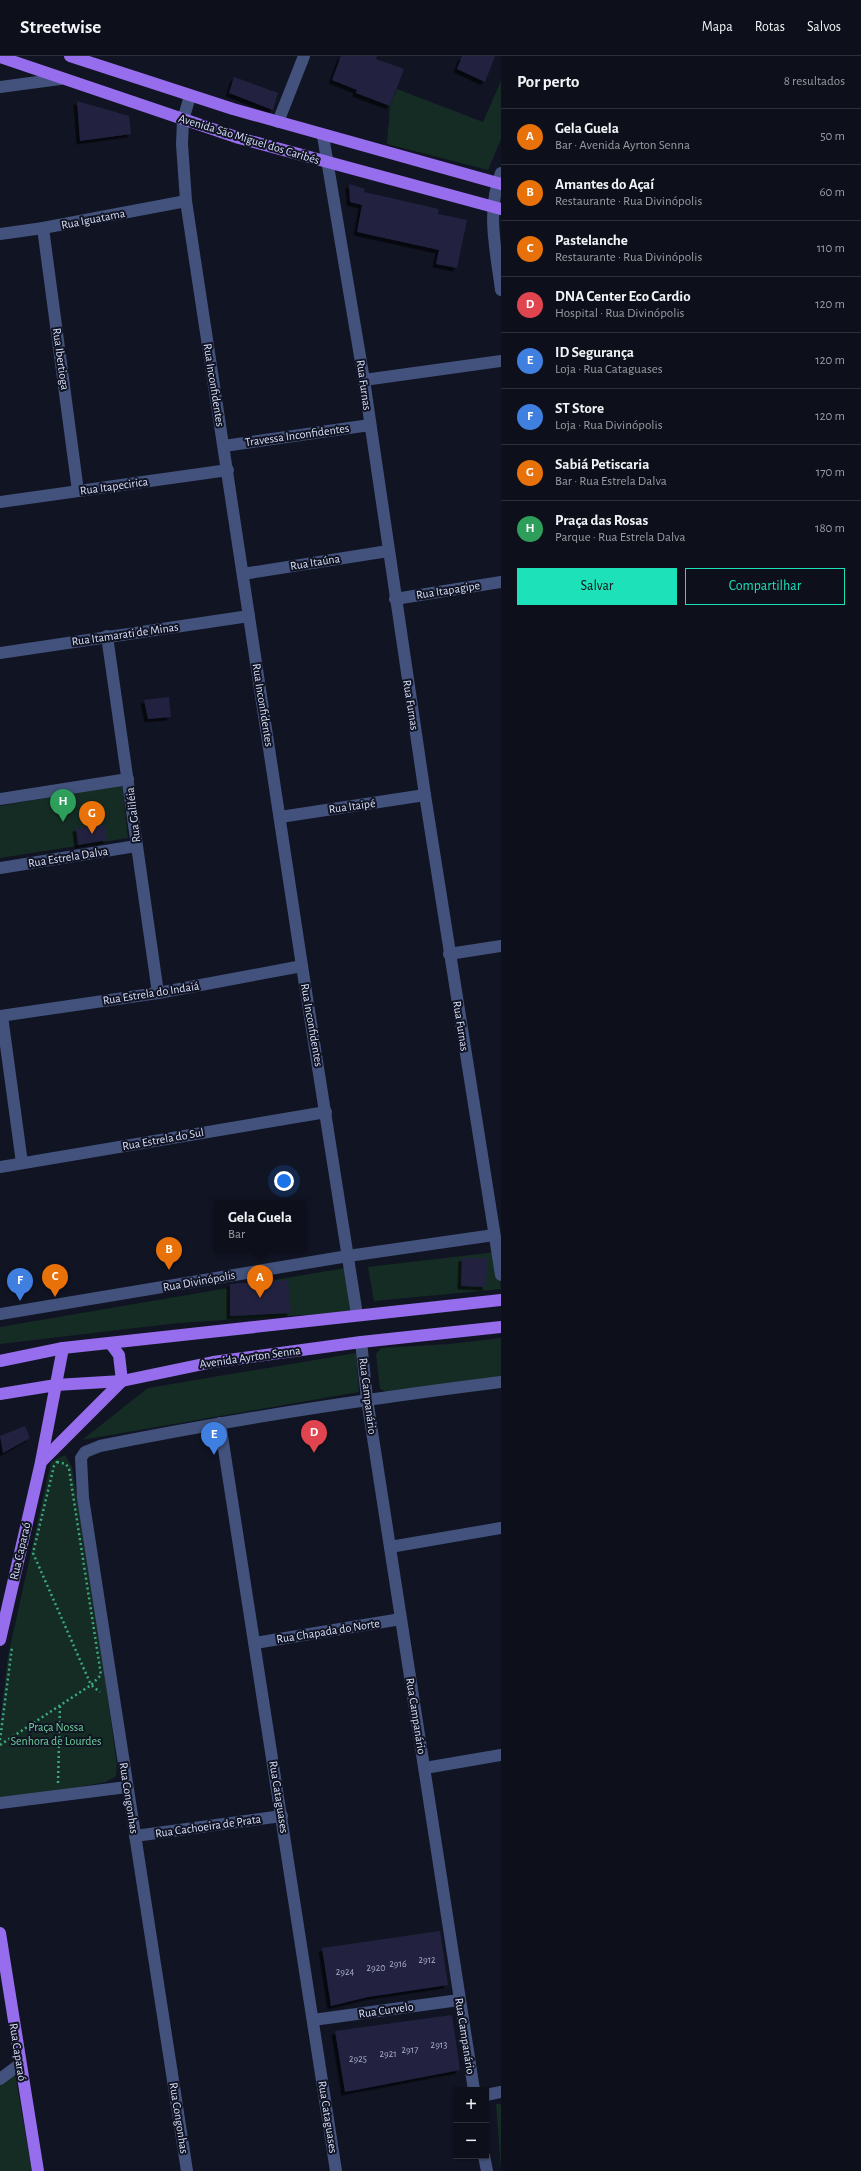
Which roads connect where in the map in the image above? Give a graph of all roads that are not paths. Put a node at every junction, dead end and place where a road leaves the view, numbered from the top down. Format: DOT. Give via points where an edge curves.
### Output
graph roads {
  1 [pos="70,56"];
  2 [pos="304,56"];
  3 [pos="0,57"];
  4 [pos="60,79"];
  5 [pos="0,87"];
  6 [pos="190,96"];
  7 [pos="182,120"];
  8 [pos="278,122"];
  9 [pos="323,136"];
  10 [pos="327,163"];
  11 [pos="500,180"];
  12 [pos="186,201"];
  13 [pos="497,208"];
  14 [pos="43,228"];
  15 [pos="0,234"];
  16 [pos="501,290"];
  17 [pos="501,361"];
  18 [pos="364,380"];
  19 [pos="370,425"];
  20 [pos="224,446"];
  21 [pos="228,470"];
  22 [pos="78,491"];
  23 [pos="0,502"];
  24 [pos="388,551"];
  25 [pos="243,574"];
  26 [pos="501,582"];
  27 [pos="395,599"];
  28 [pos="249,616"];
  29 [pos="107,636"];
  30 [pos="0,653"];
  31 [pos="128,779"];
  32 [pos="425,795"];
  33 [pos="0,799"];
  34 [pos="280,817"];
  35 [pos="136,846"];
  36 [pos="0,868"];
  37 [pos="501,946"];
  38 [pos="450,954"];
  39 [pos="302,966"];
  40 [pos="158,993"];
  41 [pos="1,1016"];
  42 [pos="326,1112"];
  43 [pos="22,1163"];
  44 [pos="0,1167"];
  45 [pos="494,1235"];
  46 [pos="348,1256"];
  47 [pos="501,1275"];
  48 [pos="501,1300"];
  49 [pos="0,1314"];
  50 [pos="357,1315"];
  51 [pos="501,1327"];
  52 [pos="361,1342"];
  53 [pos="110,1343"];
  54 [pos="63,1348"];
  55 [pos="0,1361"];
  56 [pos="122,1381"];
  57 [pos="501,1382"];
  58 [pos="56,1385"];
  59 [pos="0,1394"];
  60 [pos="367,1399"];
  61 [pos="220,1423"];
  62 [pos="41,1462"];
  63 [pos="501,1528"];
  64 [pos="390,1547"];
  65 [pos="401,1620"];
  66 [pos="0,1640"];
  67 [pos="256,1643"];
  68 [pos="501,1755"];
  69 [pos="425,1768"];
  70 [pos="127,1787"];
  71 [pos="0,1803"];
  72 [pos="282,1816"];
  73 [pos="135,1836"];
  74 [pos="0,1933"];
  75 [pos="459,2000"];
  76 [pos="313,2020"];
  77 [pos="20,2064"];
  78 [pos="0,2079"];
  79 [pos="474,2087"];
  80 [pos="501,2092"];
  81 [pos="489,2094"];
  82 [pos="485,2159"];
  83 [pos="38,2171"];
  84 [pos="187,2171"];
  85 [pos="336,2171"];
  86 [pos="487,2171"];
  1 -- 6 [label="main road, Avenida São Miguel dos Caribés"];
  2 -- 8 [label="street"];
  3 -- 4 [label="main road, Avenida São Miguel dos Caribés"];
  4 -- 5 [label="street"];
  4 -- 7 [label="main road, Avenida São Miguel dos Caribés"];
  6 -- 7 [label="street, Rua Inconfidentes"];
  6 -- 8 [label="main road, Avenida São Miguel dos Caribés"];
  7 -- 10 [label="main road, Avenida São Miguel dos Caribés"];
  7 -- 12 [label="street, Rua Inconfidentes"];
  8 -- 9 [label="main road, Avenida São Miguel dos Caribés"];
  9 -- 10 [label="street, Rua Furnas"];
  9 -- 11 [label="main road, Avenida São Miguel dos Caribés"];
  10 -- 13 [label="main road, Avenida São Miguel dos Caribés"];
  10 -- 18 [label="street, Rua Furnas"];
  11 -- 13 [label="street"];
  12 -- 14 [label="street, Rua Iguatama"];
  12 -- 20 [label="street, Rua Inconfidentes"];
  13 -- 16 [label="street" via="494,241"];
  14 -- 15 [label="street, Rua Iguatama"];
  14 -- 22 [label="street, Rua Ibertioga"];
  17 -- 18 [label="street"];
  18 -- 19 [label="street, Rua Furnas"];
  19 -- 20 [label="street, Travessa Inconfidentes"];
  19 -- 24 [label="street, Rua Furnas"];
  20 -- 21 [label="street, Rua Inconfidentes"];
  21 -- 22 [label="street, Rua Itapecirica"];
  21 -- 25 [label="street, Rua Inconfidentes"];
  22 -- 23 [label="street, Rua Itapecirica"];
  24 -- 25 [label="street, Rua Itaúna"];
  24 -- 27 [label="street, Rua Furnas"];
  25 -- 28 [label="street, Rua Inconfidentes"];
  26 -- 27 [label="street, Rua Itapagipe"];
  27 -- 32 [label="street, Rua Furnas"];
  28 -- 29 [label="street, Rua Itamarati de Minas"];
  28 -- 34 [label="street, Rua Inconfidentes"];
  29 -- 30 [label="street, Rua Itamarati de Minas"];
  29 -- 31 [label="street, Rua Galiléia"];
  31 -- 33 [label="street"];
  31 -- 35 [label="street, Rua Galiléia"];
  32 -- 34 [label="street, Rua Itaipé"];
  32 -- 38 [label="street, Rua Furnas"];
  34 -- 39 [label="street, Rua Inconfidentes"];
  35 -- 36 [label="street, Rua Estrela Dalva"];
  35 -- 40 [label="street, Rua Galiléia"];
  37 -- 38 [label="street"];
  38 -- 45 [label="street, Rua Furnas"];
  39 -- 40 [label="street, Rua Estrela do Indaiá"];
  39 -- 42 [label="street, Rua Inconfidentes"];
  40 -- 41 [label="street, Rua Estrela do Indaiá"];
  41 -- 43 [label="street"];
  42 -- 43 [label="street, Rua Estrela do Sul"];
  42 -- 46 [label="street, Rua Inconfidentes"];
  43 -- 44 [label="street, Rua Estrela do Sul"];
  45 -- 46 [label="street, Rua Divinópolis"];
  45 -- 47 [label="street, Rua Furnas"];
  46 -- 49 [label="street, Rua Divinópolis"];
  46 -- 50 [label="street, Rua Inconfidentes"];
  48 -- 50 [label="main road"];
  50 -- 53 [label="main road"];
  51 -- 52 [label="main road, Avenida Ayrton Senna"];
  52 -- 56 [label="main road, Avenida Ayrton Senna" via="213,1362"];
  52 -- 60 [label="street, Rua Campanário"];
  53 -- 54 [label="main road"];
  53 -- 56 [label="main road" via="119,1355"];
  54 -- 55 [label="main road"];
  54 -- 58 [label="main road, Rua Caparaó"];
  56 -- 58 [label="main road, Avenida Ayrton Senna"];
  56 -- 62 [label="main road"];
  57 -- 60 [label="street"];
  58 -- 59 [label="main road, Avenida Ayrton Senna"];
  58 -- 62 [label="main road, Rua Caparaó"];
  60 -- 61 [label="street"];
  60 -- 64 [label="street, Rua Campanário"];
  61 -- 67 [label="street, Rua Cataguases"];
  61 -- 70 [label="street, Rua Congonhas" via="111,1444 85,1452 81,1458 80,1468"];
  62 -- 66 [label="main road, Rua Caparaó"];
  63 -- 64 [label="street"];
  64 -- 65 [label="street, Rua Campanário"];
  65 -- 67 [label="street, Rua Chapada do Norte"];
  65 -- 69 [label="street, Rua Campanário"];
  67 -- 72 [label="street, Rua Cataguases"];
  68 -- 69 [label="street"];
  69 -- 75 [label="street, Rua Campanário"];
  70 -- 71 [label="street"];
  70 -- 73 [label="street, Rua Congonhas"];
  72 -- 73 [label="street, Rua Cachoeira de Prata"];
  72 -- 76 [label="street, Rua Cataguases"];
  73 -- 84 [label="street, Rua Congonhas"];
  74 -- 77 [label="main road, Rua Caparaó"];
  75 -- 76 [label="street, Rua Curvelo"];
  75 -- 79 [label="street, Rua Campanário"];
  76 -- 85 [label="street, Rua Cataguases"];
  77 -- 78 [label="street"];
  77 -- 83 [label="main road, Rua Caparaó"];
  80 -- 81 [label="street"];
  82 -- 86 [label="street"];
}
